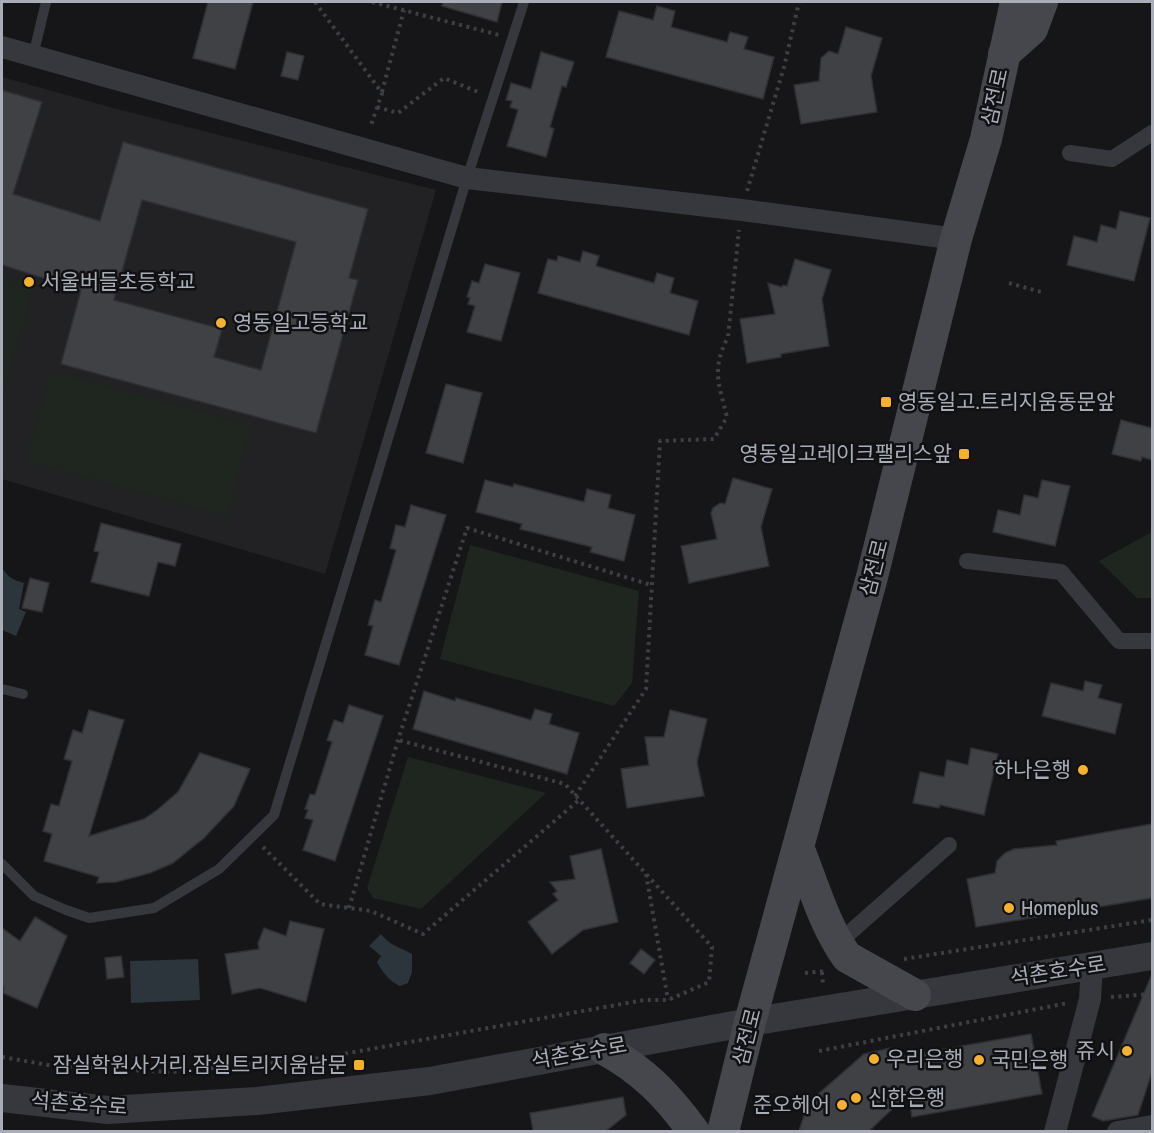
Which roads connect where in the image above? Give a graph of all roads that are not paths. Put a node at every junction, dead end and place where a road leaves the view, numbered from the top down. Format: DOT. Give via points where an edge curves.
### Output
graph roads {
  1 [pos="46,2"];
  2 [pos="524,2"];
  3 [pos="1016,2"];
  4 [pos="1042,2"];
  5 [pos="2,47"];
  6 [pos="1004,54"];
  7 [pos="33,56"];
  8 [pos="1152,133"];
  9 [pos="1070,153"];
  10 [pos="467,178"];
  11 [pos="956,239"];
  12 [pos="967,561"];
  13 [pos="1152,640"];
  14 [pos="2,689"];
  15 [pos="23,694"];
  16 [pos="949,845"];
  17 [pos="798,848"];
  18 [pos="2,864"];
  19 [pos="847,935"];
  20 [pos="1152,956"];
  21 [pos="1092,965"];
  22 [pos="915,995"];
  23 [pos="750,1022"];
  24 [pos="604,1049"];
  25 [pos="2,1098"];
  26 [pos="1152,1126"];
  27 [pos="694,1131"];
  28 [pos="723,1131"];
  29 [pos="1055,1131"];
  30 [pos="1118,1131"];
  1 -- 7 [label="lane"];
  2 -- 10 [label="lane"];
  3 -- 6 [label="main road, 삼전로"];
  4 -- 6 [label="main road" via="1032,29"];
  5 -- 7 [label="street"];
  6 -- 11 [label="main road, 삼전로" via="986,139"];
  7 -- 10 [label="street"];
  8 -- 9 [label="street" via="1112,159"];
  10 -- 11 [label="street"];
  10 -- 18 [label="lane" via="274,815 219,869 154,908 90,918 34,896"];
  11 -- 17 [label="main road, 삼전로" via="872,577"];
  12 -- 13 [label="street" via="1061,572 1119,641"];
  14 -- 15 [label="lane"];
  16 -- 19 [label="street"];
  17 -- 22 [label="main road" via="847,957"];
  17 -- 23 [label="main road, 삼전로"];
  20 -- 21 [label="street, 석촌호수로"];
  21 -- 22 [label="street, 석촌호수로"];
  21 -- 29 [label="street" via="1090,999"];
  22 -- 23 [label="street, 석촌호수로"];
  23 -- 24 [label="street, 석촌호수로"];
  23 -- 28 [label="main road, 삼전로"];
  24 -- 25 [label="street, 석촌호수로" via="430,1081 257,1101 108,1110"];
  24 -- 27 [label="main road" via="628,1062 665,1095"];
  26 -- 30 [label="street"];
}
